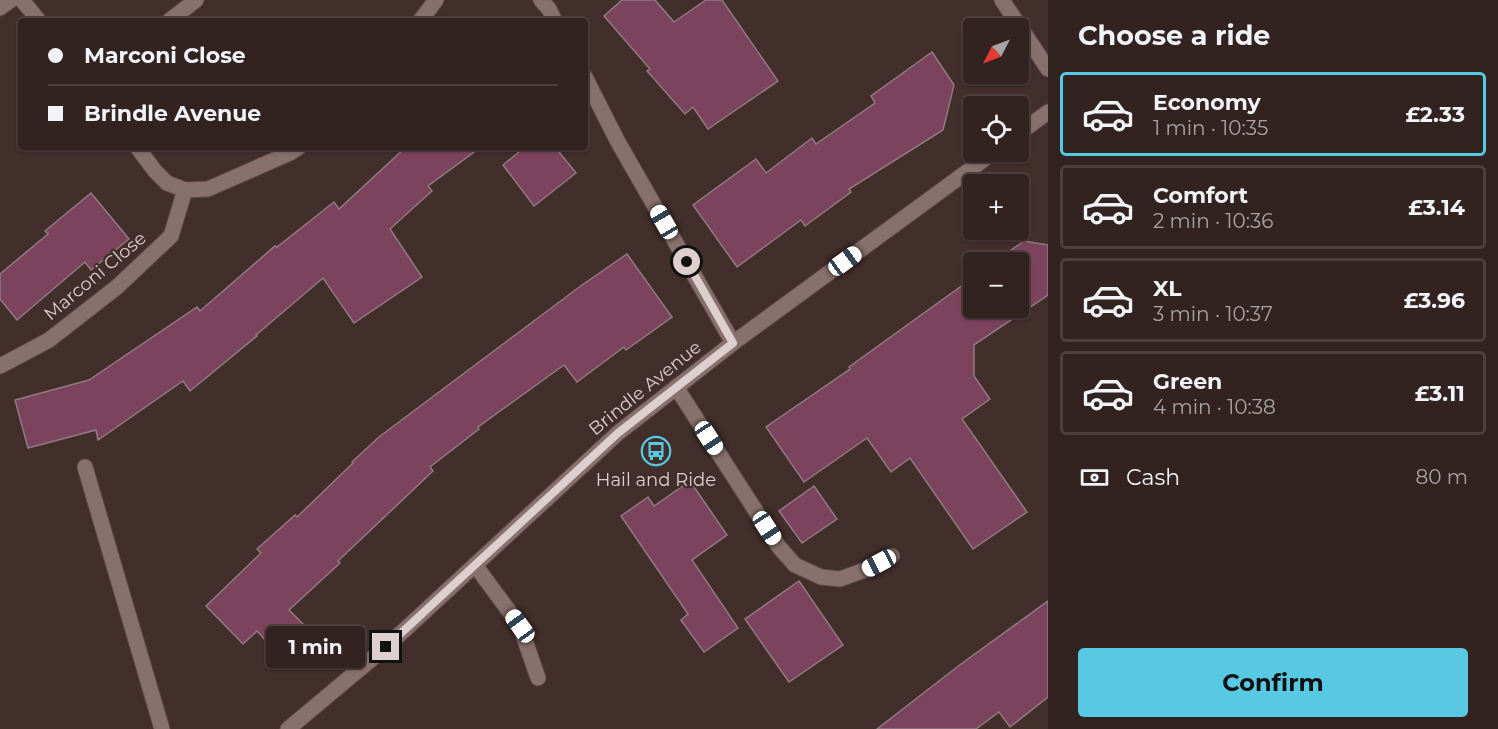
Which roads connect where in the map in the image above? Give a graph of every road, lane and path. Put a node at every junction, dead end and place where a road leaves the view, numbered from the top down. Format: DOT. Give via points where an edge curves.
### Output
graph roads {
  1 [pos="11,0"];
  2 [pos="22,0"];
  3 [pos="196,0"];
  4 [pos="436,0"];
  5 [pos="541,0"];
  6 [pos="1002,0"];
  7 [pos="0,9"];
  8 [pos="37,18"];
  9 [pos="173,18"];
  10 [pos="422,18"];
  11 [pos="554,18"];
  12 [pos="1048,69"];
  13 [pos="588,83"];
  14 [pos="1048,112"];
  15 [pos="1029,126"];
  16 [pos="138,150"];
  17 [pos="294,150"];
  18 [pos="980,162"];
  19 [pos="186,190"];
  20 [pos="733,343"];
  21 [pos="0,366"];
  22 [pos="676,387"];
  23 [pos="85,467"];
  24 [pos="892,556"];
  25 [pos="475,564"];
  26 [pos="538,678"];
  27 [pos="162,729"];
  28 [pos="288,729"];
  1 -- 7 [label="street"];
  2 -- 8 [label="street"];
  3 -- 9 [label="street"];
  4 -- 10 [label="street"];
  5 -- 11 [label="street"];
  6 -- 12 [label="street"];
  13 -- 20 [label="street"];
  14 -- 15 [label="street"];
  16 -- 19 [label="street" via="167,183"];
  17 -- 19 [label="street" via="208,189"];
  18 -- 20 [label="street, Brindle Avenue"];
  19 -- 21 [label="street, Marconi Close" via="171,236 125,280 49,340"];
  20 -- 22 [label="street, Brindle Avenue"];
  22 -- 24 [label="street" via="778,547 795,565 821,577 840,579"];
  22 -- 25 [label="street, Brindle Avenue" via="618,433"];
  23 -- 27 [label="street"];
  25 -- 26 [label="street" via="520,626"];
  25 -- 28 [label="street, Brindle Avenue" via="386,647"];
}
